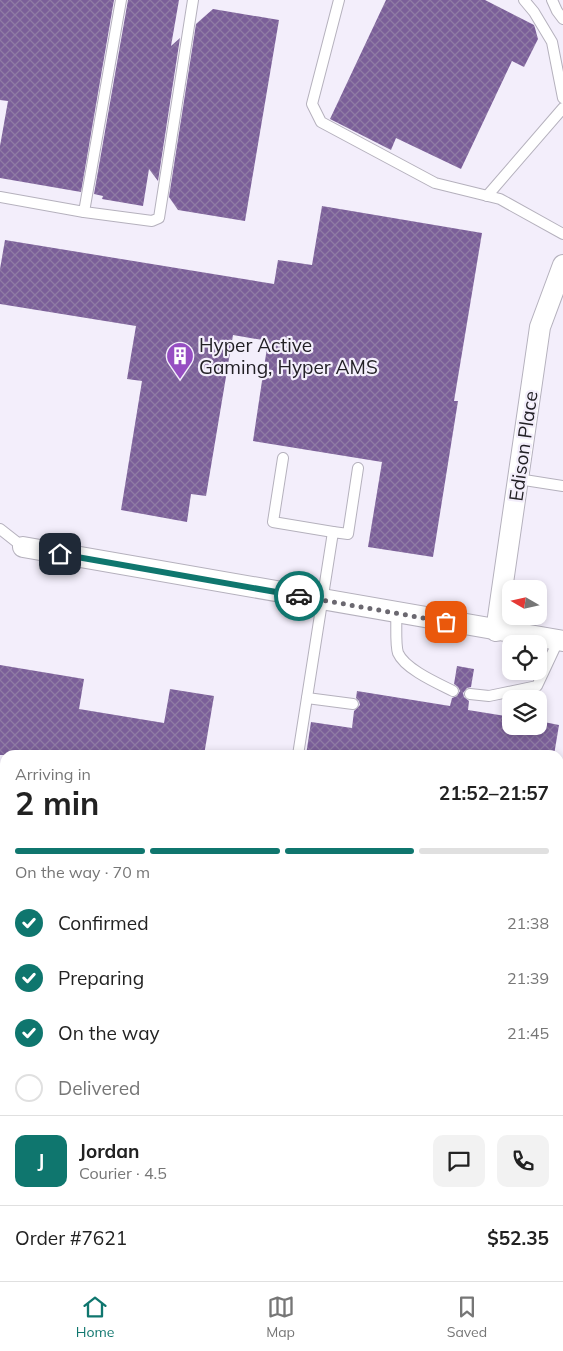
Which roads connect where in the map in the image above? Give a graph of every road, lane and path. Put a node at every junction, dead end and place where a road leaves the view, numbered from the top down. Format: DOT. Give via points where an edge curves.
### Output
graph roads {
  1 [pos="121,0"];
  2 [pos="193,0"];
  3 [pos="339,0"];
  4 [pos="524,0"];
  5 [pos="552,0"];
  6 [pos="563,19"];
  7 [pos="563,98"];
  8 [pos="563,108"];
  9 [pos="487,196"];
  10 [pos="0,197"];
  11 [pos="84,212"];
  12 [pos="563,234"];
  13 [pos="563,265"];
  14 [pos="282,458"];
  15 [pos="358,468"];
  16 [pos="518,479"];
  17 [pos="563,486"];
  18 [pos="0,529"];
  19 [pos="333,532"];
  20 [pos="23,547"];
  21 [pos="322,600"];
  22 [pos="396,613"];
  23 [pos="496,631"];
  24 [pos="561,641"];
  25 [pos="452,691"];
  26 [pos="470,694"];
  27 [pos="307,698"];
  28 [pos="353,704"];
  29 [pos="299,750"];
  1 -- 11 [label="lane"];
  2 -- 11 [label="lane" via="159,218 152,221"];
  3 -- 9 [label="lane" via="312,104 322,122 434,183"];
  4 -- 7 [label="lane" via="552,42"];
  5 -- 6 [label="lane"];
  8 -- 9 [label="lane"];
  9 -- 12 [label="lane"];
  10 -- 11 [label="lane"];
  13 -- 16 [label="street, Edison Place" via="540,326"];
  14 -- 19 [label="lane" via="273,522"];
  15 -- 19 [label="lane" via="348,534"];
  16 -- 17 [label="lane"];
  16 -- 23 [label="street, Edison Place"];
  18 -- 20 [label="lane"];
  19 -- 21 [label="lane"];
  20 -- 21 [label="street"];
  21 -- 22 [label="street"];
  21 -- 27 [label="lane"];
  22 -- 23 [label="street"];
  22 -- 25 [label="lane" via="398,652 404,661"];
  23 -- 24 [label="street"];
  24 -- 26 [label="lane" via="536,686 489,696"];
  27 -- 28 [label="lane"];
  27 -- 29 [label="lane"];
}
